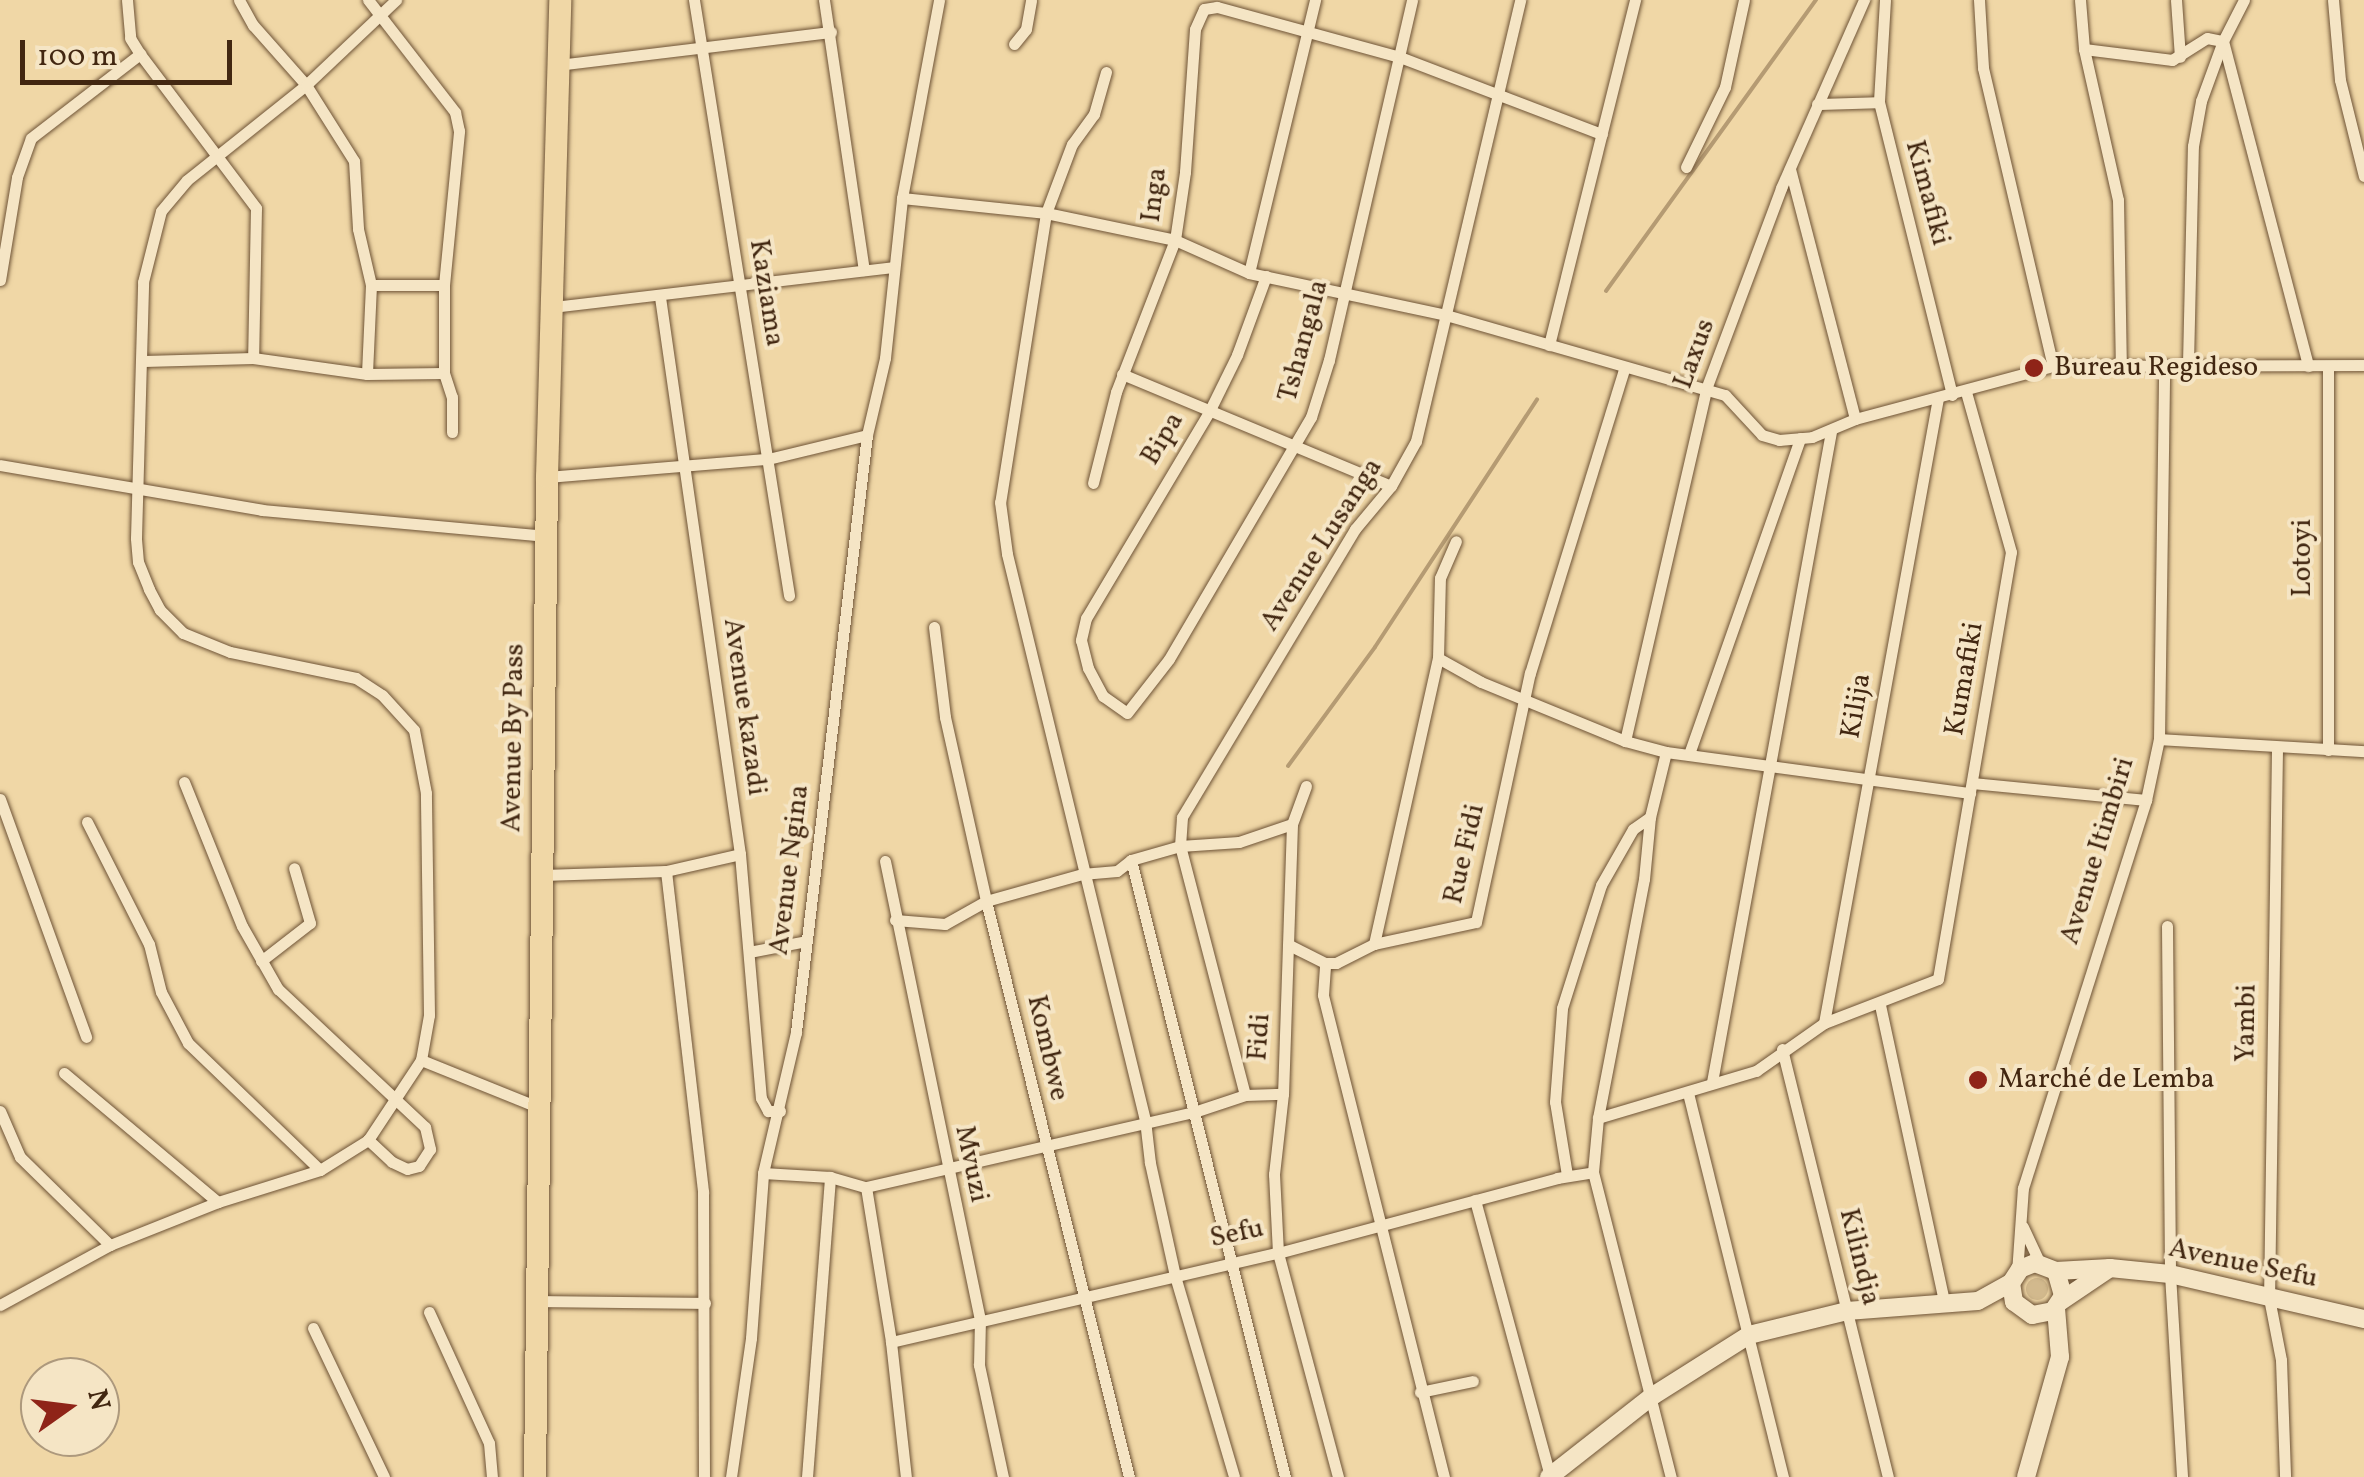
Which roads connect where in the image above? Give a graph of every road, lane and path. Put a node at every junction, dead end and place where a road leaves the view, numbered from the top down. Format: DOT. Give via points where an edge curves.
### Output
graph roads {
  1 [pos="127,0"];
  2 [pos="239,0"];
  3 [pos="368,0"];
  4 [pos="396,0"];
  5 [pos="560,0"];
  6 [pos="694,0"];
  7 [pos="824,0"];
  8 [pos="939,0"];
  9 [pos="1031,0"];
  10 [pos="1315,0"];
  11 [pos="1412,0"];
  12 [pos="1520,0"];
  13 [pos="1635,0"];
  14 [pos="1744,0"];
  15 [pos="1864,0"];
  16 [pos="1884,0"];
  17 [pos="1980,0"];
  18 [pos="2080,0"];
  19 [pos="2176,0"];
  20 [pos="2244,0"];
  21 [pos="2334,0"];
  22 [pos="382,18"];
  23 [pos="832,32"];
  24 [pos="1306,32"];
  25 [pos="2223,41"];
  26 [pos="1014,44"];
  27 [pos="700,48"];
  28 [pos="2084,49"];
  29 [pos="140,54"];
  30 [pos="2180,57"];
  31 [pos="1400,58"];
  32 [pos="558,65"];
  33 [pos="1106,72"];
  34 [pos="306,85"];
  35 [pos="1498,92"];
  36 [pos="1878,102"];
  37 [pos="1816,104"];
  38 [pos="1602,134"];
  39 [pos="218,155"];
  40 [pos="1686,166"];
  41 [pos="1790,169"];
  42 [pos="2364,176"];
  43 [pos="902,198"];
  44 [pos="1046,213"];
  45 [pos="1175,240"];
  46 [pos="894,267"];
  47 [pos="864,270"];
  48 [pos="1248,273"];
  49 [pos="1266,276"];
  50 [pos="0,280"];
  51 [pos="371,284"];
  52 [pos="444,285"];
  53 [pos="740,288"];
  54 [pos="1343,295"];
  55 [pos="660,297"];
  56 [pos="553,306"];
  57 [pos="1446,315"];
  58 [pos="1549,345"];
  59 [pos="253,358"];
  60 [pos="144,361"];
  61 [pos="2188,364"];
  62 [pos="2164,365"];
  63 [pos="2364,365"];
  64 [pos="2053,366"];
  65 [pos="2121,366"];
  66 [pos="2308,366"];
  67 [pos="2328,366"];
  68 [pos="1625,367"];
  69 [pos="444,373"];
  70 [pos="368,374"];
  71 [pos="1122,374"];
  72 [pos="1706,389"];
  73 [pos="1966,392"];
  74 [pos="1945,397"];
  75 [pos="1209,412"];
  76 [pos="1855,418"];
  77 [pos="452,432"];
  78 [pos="1831,432"];
  79 [pos="868,435"];
  80 [pos="1800,438"];
  81 [pos="1295,445"];
  82 [pos="768,459"];
  83 [pos="0,465"];
  84 [pos="686,468"];
  85 [pos="547,477"];
  86 [pos="1093,483"];
  87 [pos="1392,486"];
  88 [pos="136,487"];
  89 [pos="547,536"];
  90 [pos="1456,541"];
  91 [pos="789,595"];
  92 [pos="934,626"];
  93 [pos="1438,658"];
  94 [pos="1524,697"];
  95 [pos="1131,712"];
  96 [pos="2160,739"];
  97 [pos="1625,741"];
  98 [pos="2277,749"];
  99 [pos="2328,750"];
  100 [pos="2364,751"];
  101 [pos="1666,752"];
  102 [pos="1688,754"];
  103 [pos="1767,764"];
  104 [pos="184,782"];
  105 [pos="1869,782"];
  106 [pos="1306,786"];
  107 [pos="1971,788"];
  108 [pos="0,799"];
  109 [pos="2146,800"];
  110 [pos="1650,817"];
  111 [pos="87,822"];
  112 [pos="1292,824"];
  113 [pos="1180,846"];
  114 [pos="740,854"];
  115 [pos="1130,860"];
  116 [pos="886,861"];
  117 [pos="294,868"];
  118 [pos="666,871"];
  119 [pos="1082,874"];
  120 [pos="542,875"];
  121 [pos="986,901"];
  122 [pos="896,920"];
  123 [pos="2166,926"];
  124 [pos="806,942"];
  125 [pos="1374,944"];
  126 [pos="1289,945"];
  127 [pos="749,952"];
  128 [pos="261,961"];
  129 [pos="1325,964"];
  130 [pos="1880,1004"];
  131 [pos="1824,1023"];
  132 [pos="86,1037"];
  133 [pos="1782,1049"];
  134 [pos="421,1060"];
  135 [pos="64,1073"];
  136 [pos="1712,1082"];
  137 [pos="1688,1093"];
  138 [pos="1282,1094"];
  139 [pos="1245,1095"];
  140 [pos="395,1097"];
  141 [pos="540,1108"];
  142 [pos="0,1111"];
  143 [pos="780,1111"];
  144 [pos="1194,1112"];
  145 [pos="1598,1118"];
  146 [pos="1145,1120"];
  147 [pos="368,1140"];
  148 [pos="1044,1146"];
  149 [pos="320,1170"];
  150 [pos="946,1171"];
  151 [pos="1593,1172"];
  152 [pos="764,1173"];
  153 [pos="1567,1175"];
  154 [pos="830,1177"];
  155 [pos="866,1187"];
  156 [pos="1476,1200"];
  157 [pos="218,1202"];
  158 [pos="2022,1223"];
  159 [pos="1380,1226"];
  160 [pos="110,1245"];
  161 [pos="1278,1254"];
  162 [pos="1230,1264"];
  163 [pos="2048,1267"];
  164 [pos="2110,1268"];
  165 [pos="2170,1274"];
  166 [pos="1175,1276"];
  167 [pos="2014,1278"];
  168 [pos="2269,1298"];
  169 [pos="1084,1300"];
  170 [pos="1978,1300"];
  171 [pos="538,1301"];
  172 [pos="2,1302"];
  173 [pos="705,1303"];
  174 [pos="2058,1304"];
  175 [pos="1945,1305"];
  176 [pos="1847,1311"];
  177 [pos="2024,1311"];
  178 [pos="429,1312"];
  179 [pos="980,1318"];
  180 [pos="2364,1319"];
  181 [pos="313,1328"];
  182 [pos="1749,1336"];
  183 [pos="891,1342"];
  184 [pos="2060,1357"];
  185 [pos="1473,1381"];
  186 [pos="1420,1392"];
  187 [pos="1651,1397"];
  188 [pos="384,1477"];
  189 [pos="492,1477"];
  190 [pos="535,1477"];
  191 [pos="704,1477"];
  192 [pos="731,1477"];
  193 [pos="807,1477"];
  194 [pos="906,1477"];
  195 [pos="1002,1477"];
  196 [pos="1128,1477"];
  197 [pos="1234,1477"];
  198 [pos="1285,1477"];
  199 [pos="1338,1477"];
  200 [pos="1444,1477"];
  201 [pos="1550,1477"];
  202 [pos="1671,1477"];
  203 [pos="1783,1477"];
  204 [pos="1888,1477"];
  205 [pos="2026,1477"];
  206 [pos="2182,1477"];
  207 [pos="2285,1477"];
  1 -- 29 [label="street" via="130,38"];
  2 -- 34 [label="street"];
  3 -- 22 [label="street"];
  4 -- 22 [label="street"];
  5 -- 32 [label="highway, Avenue By Pass"];
  6 -- 27 [label="street, Kaziama"];
  7 -- 23 [label="street"];
  8 -- 43 [label="street, Avenue Ngina"];
  9 -- 26 [label="street" via="1026,28"];
  10 -- 24 [label="street"];
  11 -- 31 [label="street, Tshangala"];
  12 -- 35 [label="street, Avenue Lusanga"];
  13 -- 38 [label="street"];
  14 -- 40 [label="street" via="1725,87"];
  15 -- 37 [label="street, Laxus"];
  16 -- 36 [label="street, Kimafiki"];
  17 -- 64 [label="street" via="1982,68"];
  18 -- 28 [label="street"];
  19 -- 30 [label="street"];
  20 -- 25 [label="street"];
  21 -- 42 [label="street" via="2340,80"];
  22 -- 34 [label="street"];
  22 -- 52 [label="street" via="455,112"];
  23 -- 27 [label="street"];
  23 -- 47 [label="street"];
  24 -- 31 [label="street"];
  24 -- 45 [label="street, Inga" via="1218,7 1199,14"];
  24 -- 48 [label="street"];
  25 -- 30 [label="street" via="2208,38"];
  25 -- 61 [label="street" via="2192,146"];
  25 -- 66 [label="street"];
  27 -- 32 [label="street"];
  27 -- 53 [label="street, Kaziama"];
  28 -- 30 [label="street"];
  28 -- 65 [label="street" via="2118,200"];
  29 -- 39 [label="street"];
  29 -- 50 [label="street" via="31,138 17,178"];
  31 -- 35 [label="street"];
  31 -- 54 [label="street, Tshangala"];
  32 -- 56 [label="highway, Avenue By Pass"];
  33 -- 44 [label="street" via="1094,114 1072,144"];
  34 -- 39 [label="street"];
  34 -- 51 [label="street" via="354,161 358,230"];
  35 -- 38 [label="street"];
  35 -- 57 [label="street, Avenue Lusanga"];
  36 -- 37 [label="street"];
  36 -- 74 [label="street, Kimafiki"];
  37 -- 41 [label="street, Laxus"];
  38 -- 58 [label="street"];
  39 -- 59 [label="street" via="251,198 258,220"];
  39 -- 60 [label="street" via="162,211 150,241 142,282"];
  41 -- 72 [label="street, Laxus"];
  41 -- 76 [label="street"];
  43 -- 44 [label="street"];
  43 -- 46 [label="street, Avenue Ngina"];
  44 -- 45 [label="street"];
  44 -- 119 [label="street" via="1000,502"];
  45 -- 48 [label="street"];
  45 -- 71 [label="street, Inga"];
  46 -- 47 [label="street"];
  46 -- 79 [label="street, Avenue Ngina"];
  47 -- 53 [label="street"];
  48 -- 49 [label="street"];
  49 -- 54 [label="street"];
  49 -- 75 [label="street, Bipa"];
  51 -- 52 [label="street"];
  51 -- 70 [label="street"];
  52 -- 69 [label="street"];
  53 -- 55 [label="street"];
  53 -- 82 [label="street, Kaziama"];
  54 -- 57 [label="street"];
  54 -- 81 [label="street, Tshangala" via="1311,417"];
  55 -- 56 [label="street"];
  55 -- 84 [label="street, Avenue kazadi"];
  56 -- 85 [label="highway, Avenue By Pass"];
  57 -- 58 [label="street"];
  57 -- 87 [label="street, Avenue Lusanga" via="1423,419"];
  58 -- 68 [label="street"];
  59 -- 60 [label="street"];
  59 -- 70 [label="street"];
  60 -- 88 [label="street"];
  61 -- 62 [label="street"];
  61 -- 66 [label="street"];
  62 -- 65 [label="street"];
  62 -- 96 [label="street, Avenue Itimbiri"];
  63 -- 67 [label="street"];
  64 -- 65 [label="street"];
  64 -- 73 [label="street"];
  66 -- 67 [label="street"];
  67 -- 99 [label="street, Lotoyi"];
  68 -- 72 [label="street"];
  68 -- 94 [label="street, Rue Fidi"];
  69 -- 70 [label="street"];
  69 -- 77 [label="street"];
  71 -- 75 [label="street"];
  71 -- 86 [label="street, Inga"];
  72 -- 80 [label="street" via="1738,404 1762,436"];
  72 -- 97 [label="street, Laxus"];
  73 -- 74 [label="street"];
  73 -- 107 [label="street, Kumafiki" via="2011,552"];
  74 -- 76 [label="street"];
  74 -- 105 [label="street, Kilija"];
  75 -- 81 [label="street"];
  75 -- 95 [label="street, Bipa" via="1086,618 1080,640 1095,684 1115,708"];
  76 -- 78 [label="street"];
  78 -- 80 [label="street"];
  78 -- 103 [label="street"];
  79 -- 82 [label="street"];
  79 -- 124 [label="street, Avenue Ngina"];
  80 -- 102 [label="street"];
  81 -- 87 [label="street"];
  81 -- 95 [label="street, Tshangala"];
  82 -- 84 [label="street"];
  82 -- 91 [label="street, Kaziama"];
  83 -- 88 [label="street"];
  84 -- 85 [label="street"];
  84 -- 114 [label="street, Avenue kazadi"];
  85 -- 89 [label="highway, Avenue By Pass"];
  87 -- 113 [label="street, Avenue Lusanga" via="1355,529 1187,802"];
  88 -- 89 [label="street" via="262,510"];
  88 -- 134 [label="street" via="138,562 160,610 183,633 230,652 356,678 414,730 426,794 429,1015"];
  89 -- 120 [label="highway, Avenue By Pass"];
  90 -- 93 [label="street" via="1439,584"];
  92 -- 121 [label="street, Kombwe" via="945,717"];
  93 -- 94 [label="street"];
  93 -- 125 [label="street"];
  94 -- 97 [label="street"];
  94 -- 125 [label="street, Rue Fidi" via="1476,922"];
  96 -- 98 [label="street"];
  96 -- 109 [label="street, Avenue Itimbiri"];
  97 -- 101 [label="street"];
  98 -- 99 [label="street"];
  98 -- 168 [label="street, Yambi"];
  99 -- 100 [label="street"];
  101 -- 102 [label="street"];
  101 -- 110 [label="street"];
  102 -- 103 [label="street"];
  103 -- 105 [label="street"];
  103 -- 136 [label="street"];
  104 -- 128 [label="street"];
  105 -- 107 [label="street"];
  105 -- 131 [label="street, Kilija"];
  106 -- 112 [label="street, Fidi"];
  107 -- 109 [label="street"];
  107 -- 130 [label="street, Kumafiki" via="1938,979"];
  108 -- 132 [label="street"];
  109 -- 158 [label="street, Avenue Itimbiri" via="2024,1188"];
  110 -- 145 [label="street"];
  110 -- 153 [label="street" via="1633,828 1601,885 1562,1008 1555,1102"];
  111 -- 149 [label="street" via="150,944 161,992 188,1044"];
  112 -- 113 [label="street" via="1239,842"];
  112 -- 126 [label="street, Fidi"];
  113 -- 115 [label="street"];
  113 -- 139 [label="street, Avenue Lusanga"];
  114 -- 118 [label="street"];
  114 -- 127 [label="street, Avenue kazadi"];
  115 -- 119 [label="street" via="1117,871"];
  115 -- 144 [label="street"];
  116 -- 122 [label="street, Mvuzi"];
  117 -- 128 [label="street" via="310,923"];
  118 -- 120 [label="street"];
  118 -- 173 [label="street" via="704,1192"];
  119 -- 121 [label="street"];
  119 -- 146 [label="street"];
  120 -- 141 [label="highway, Avenue By Pass"];
  121 -- 122 [label="street" via="945,924"];
  121 -- 148 [label="street, Kombwe"];
  122 -- 150 [label="street, Mvuzi"];
  123 -- 165 [label="street"];
  124 -- 127 [label="street"];
  124 -- 143 [label="street, Avenue Ngina"];
  125 -- 129 [label="street, Rue Fidi"];
  126 -- 129 [label="street"];
  126 -- 138 [label="street, Fidi"];
  127 -- 143 [label="street, Avenue kazadi" via="760,1098 768,1112"];
  128 -- 140 [label="street" via="299,1011"];
  129 -- 159 [label="street" via="1323,995"];
  130 -- 131 [label="street"];
  130 -- 175 [label="street"];
  131 -- 133 [label="street"];
  133 -- 136 [label="street" via="1756,1071"];
  133 -- 176 [label="street, Kilindja"];
  134 -- 140 [label="street"];
  134 -- 141 [label="street"];
  135 -- 157 [label="street"];
  136 -- 137 [label="street"];
  137 -- 145 [label="street"];
  137 -- 182 [label="street"];
  138 -- 139 [label="street"];
  138 -- 161 [label="street, Fidi" via="1274,1174"];
  139 -- 144 [label="street"];
  140 -- 147 [label="street"];
  140 -- 147 [label="street" via="425,1127 427,1159 399,1167"];
  141 -- 171 [label="highway, Avenue By Pass"];
  142 -- 160 [label="street" via="20,1157"];
  143 -- 152 [label="street, Avenue Ngina"];
  144 -- 146 [label="street"];
  144 -- 162 [label="street"];
  145 -- 151 [label="street"];
  146 -- 148 [label="street"];
  146 -- 166 [label="street"];
  147 -- 149 [label="street"];
  148 -- 150 [label="street"];
  148 -- 169 [label="street, Kombwe"];
  149 -- 157 [label="street"];
  150 -- 155 [label="street"];
  150 -- 179 [label="street, Mvuzi"];
  151 -- 153 [label="street, Sefu"];
  151 -- 187 [label="street"];
  152 -- 154 [label="street"];
  152 -- 192 [label="street, Avenue Ngina"];
  153 -- 156 [label="street, Sefu"];
  154 -- 155 [label="street"];
  154 -- 193 [label="street"];
  155 -- 183 [label="street"];
  156 -- 159 [label="street, Sefu"];
  156 -- 201 [label="street"];
  157 -- 160 [label="street"];
  158 -- 163 [label="street"];
  158 -- 167 [label="street, Avenue Itimbiri"];
  159 -- 161 [label="street, Sefu"];
  159 -- 186 [label="street"];
  160 -- 172 [label="street"];
  161 -- 162 [label="street, Sefu"];
  161 -- 199 [label="street, Fidi"];
  162 -- 166 [label="street, Sefu"];
  162 -- 198 [label="street"];
  163 -- 164 [label="main road, Avenue Sefu"];
  163 -- 167 [label="main road, Avenue Sefu"];
  163 -- 174 [label="main road" via="2063,1285"];
  164 -- 165 [label="main road, Avenue Sefu"];
  164 -- 174 [label="main road"];
  165 -- 168 [label="main road, Avenue Sefu"];
  165 -- 206 [label="street"];
  166 -- 169 [label="street, Sefu"];
  166 -- 197 [label="street"];
  167 -- 170 [label="main road, Avenue Sefu"];
  167 -- 177 [label="main road"];
  168 -- 180 [label="main road, Avenue Sefu"];
  168 -- 207 [label="street, Yambi" via="2279,1335"];
  169 -- 179 [label="street, Sefu"];
  169 -- 196 [label="street, Kombwe"];
  170 -- 175 [label="main road"];
  170 -- 177 [label="main road"];
  171 -- 173 [label="street"];
  171 -- 190 [label="highway, Avenue By Pass"];
  173 -- 191 [label="street"];
  174 -- 177 [label="main road"];
  174 -- 184 [label="main road"];
  175 -- 176 [label="main road"];
  176 -- 182 [label="main road"];
  176 -- 204 [label="street, Kilindja"];
  177 -- 184 [label="main road"];
  178 -- 189 [label="street" via="489,1443"];
  179 -- 183 [label="street, Sefu"];
  179 -- 195 [label="street, Mvuzi" via="980,1365"];
  181 -- 188 [label="street"];
  182 -- 187 [label="main road"];
  182 -- 203 [label="street"];
  183 -- 194 [label="street"];
  184 -- 205 [label="main road"];
  185 -- 186 [label="street"];
  186 -- 200 [label="street"];
  187 -- 201 [label="main road"];
  187 -- 202 [label="street"];
}
